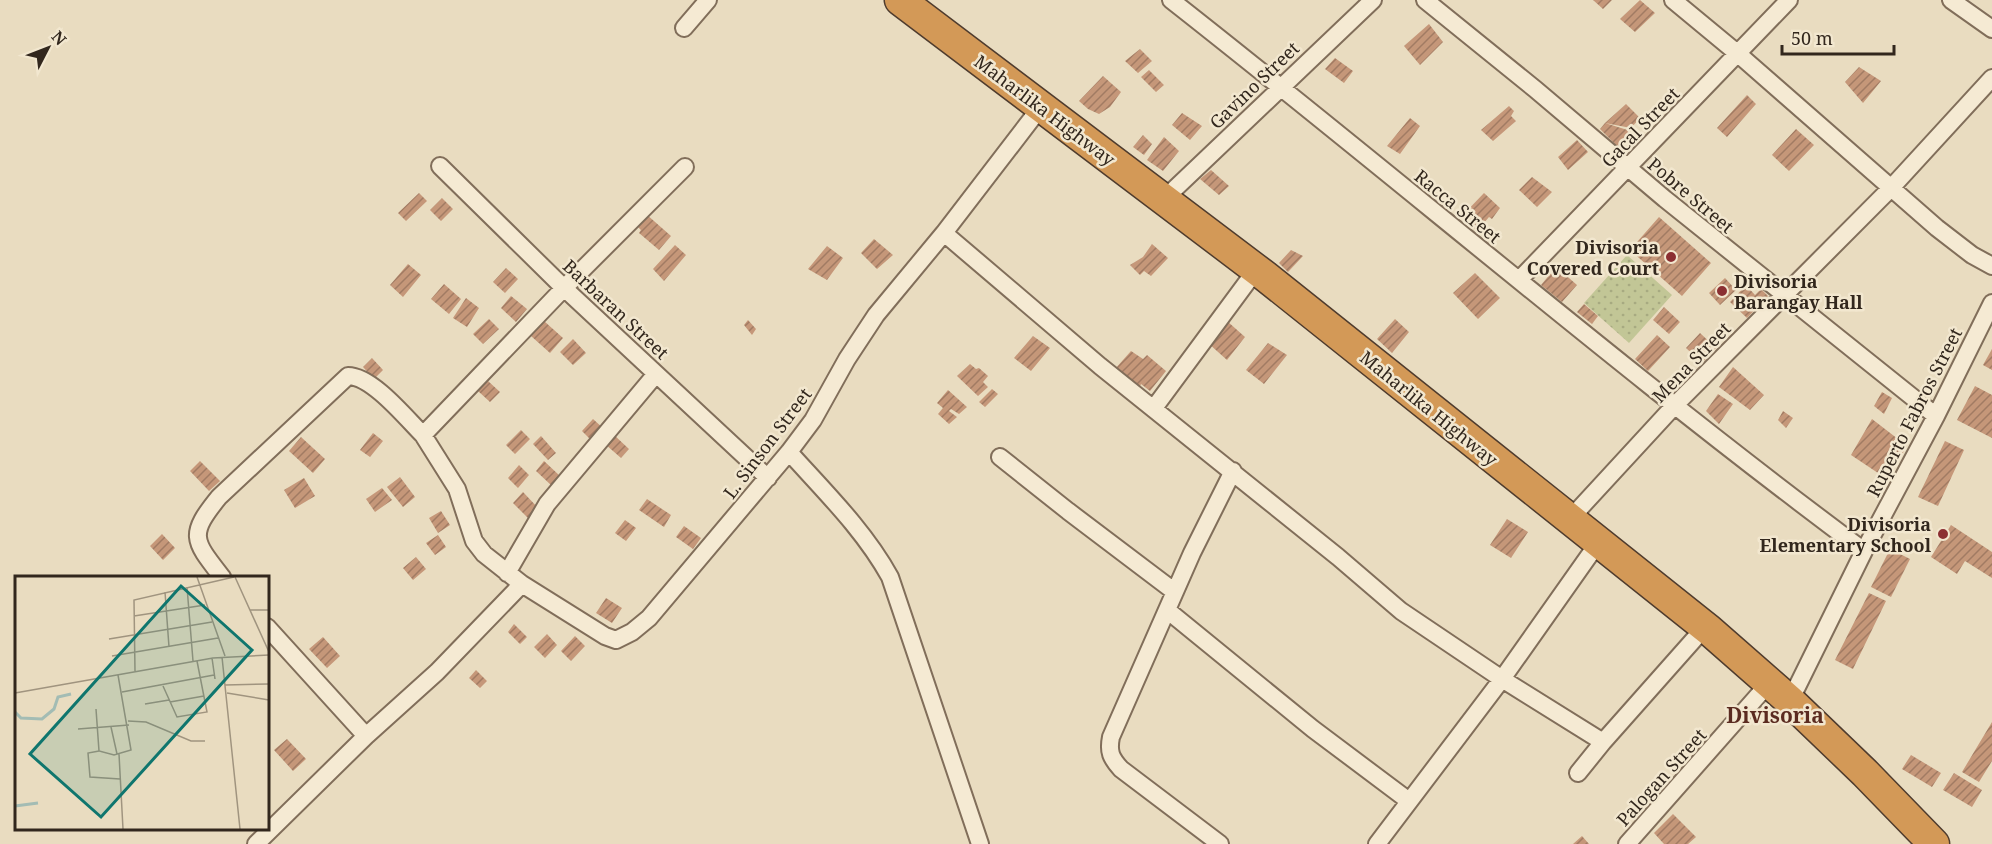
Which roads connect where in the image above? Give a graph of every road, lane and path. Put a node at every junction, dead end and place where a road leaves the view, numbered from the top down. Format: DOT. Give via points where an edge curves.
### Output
graph roads {
  1 [pos="708,0"];
  2 [pos="900,0"];
  3 [pos="1171,0"];
  4 [pos="1373,0"];
  5 [pos="1425,0"];
  6 [pos="1673,0"];
  7 [pos="1789,0"];
  8 [pos="1951,0"];
  9 [pos="684,28"];
  10 [pos="1992,29"];
  11 [pos="1737,53"];
  12 [pos="1992,78"];
  13 [pos="1279,88"];
  14 [pos="1040,108"];
  15 [pos="440,166"];
  16 [pos="685,167"];
  17 [pos="1628,168"];
  18 [pos="1891,188"];
  19 [pos="1163,200"];
  20 [pos="944,234"];
  21 [pos="1992,266"];
  22 [pos="1256,270"];
  23 [pos="1519,280"];
  24 [pos="564,288"];
  25 [pos="1783,296"];
  26 [pos="1992,303"];
  27 [pos="656,374"];
  28 [pos="1675,405"];
  29 [pos="1154,408"];
  30 [pos="1936,417"];
  31 [pos="423,435"];
  32 [pos="789,452"];
  33 [pos="1000,457"];
  34 [pos="1233,471"];
  35 [pos="768,478"];
  36 [pos="1569,520"];
  37 [pos="1598,543"];
  38 [pos="1864,551"];
  39 [pos="507,573"];
  40 [pos="221,576"];
  41 [pos="522,584"];
  42 [pos="1175,592"];
  43 [pos="1167,610"];
  44 [pos="1704,627"];
  45 [pos="268,628"];
  46 [pos="1502,679"];
  47 [pos="1780,691"];
  48 [pos="366,736"];
  49 [pos="1603,742"];
  50 [pos="1578,773"];
  51 [pos="1409,801"];
  52 [pos="256,844"];
  53 [pos="980,844"];
  54 [pos="1220,844"];
  55 [pos="1377,844"];
  56 [pos="1627,844"];
  57 [pos="1934,844"];
  1 -- 9 [label="street"];
  2 -- 14 [label="highway, Maharlika Highway"];
  3 -- 13 [label="street, Racca Street"];
  4 -- 13 [label="street, Gavino Street"];
  5 -- 17 [label="street, Pobre Street"];
  6 -- 11 [label="street"];
  7 -- 11 [label="street, Gacal Street"];
  8 -- 10 [label="street"];
  11 -- 17 [label="street, Gacal Street"];
  11 -- 18 [label="street"];
  12 -- 18 [label="street, Mena Street"];
  13 -- 19 [label="street, Gavino Street"];
  13 -- 23 [label="street, Racca Street"];
  14 -- 19 [label="highway, Maharlika Highway"];
  14 -- 20 [label="street, L. Sinson Street"];
  15 -- 24 [label="street, Barbaran Street"];
  16 -- 24 [label="street"];
  17 -- 23 [label="street, Gacal Street"];
  17 -- 25 [label="street, Pobre Street"];
  18 -- 21 [label="street" via="1937,228"];
  18 -- 25 [label="street, Mena Street"];
  19 -- 22 [label="highway, Maharlika Highway"];
  20 -- 29 [label="street"];
  20 -- 32 [label="street, L. Sinson Street" via="870,323 818,412"];
  22 -- 29 [label="street"];
  22 -- 36 [label="highway, Maharlika Highway"];
  23 -- 28 [label="street, Racca Street"];
  24 -- 27 [label="street, Barbaran Street"];
  24 -- 31 [label="street"];
  25 -- 28 [label="street, Mena Street"];
  25 -- 30 [label="street, Pobre Street"];
  26 -- 30 [label="street, Ruperto Fabros Street"];
  27 -- 35 [label="street, Barbaran Street"];
  27 -- 39 [label="street" via="547,504"];
  28 -- 36 [label="street, Mena Street"];
  28 -- 38 [label="street, Racca Street"];
  29 -- 34 [label="street"];
  30 -- 38 [label="street, Ruperto Fabros Street"];
  31 -- 39 [label="street" via="457,489 474,540"];
  31 -- 40 [label="street" via="366,382 348,376 206,513 198,527 198,540"];
  32 -- 35 [label="street, L. Sinson Street"];
  32 -- 53 [label="street" via="856,527 890,577"];
  33 -- 42 [label="street"];
  34 -- 42 [label="street"];
  34 -- 46 [label="street" via="1401,611"];
  35 -- 41 [label="street, L. Sinson Street" via="649,618 616,640"];
  36 -- 37 [label="highway, Maharlika Highway"];
  37 -- 44 [label="highway, Maharlika Highway"];
  37 -- 46 [label="street"];
  38 -- 47 [label="street, Ruperto Fabros Street"];
  39 -- 41 [label="street"];
  41 -- 48 [label="street" via="437,672"];
  42 -- 43 [label="street"];
  43 -- 51 [label="street"];
  43 -- 54 [label="street" via="1108,751 1121,769"];
  44 -- 47 [label="highway, Maharlika Highway"];
  44 -- 49 [label="street"];
  45 -- 48 [label="street"];
  46 -- 49 [label="street"];
  46 -- 51 [label="street"];
  47 -- 56 [label="street, Palogan Street"];
  47 -- 57 [label="highway, Maharlika Highway"];
  48 -- 52 [label="street"];
  49 -- 50 [label="street"];
  51 -- 55 [label="street"];
}
